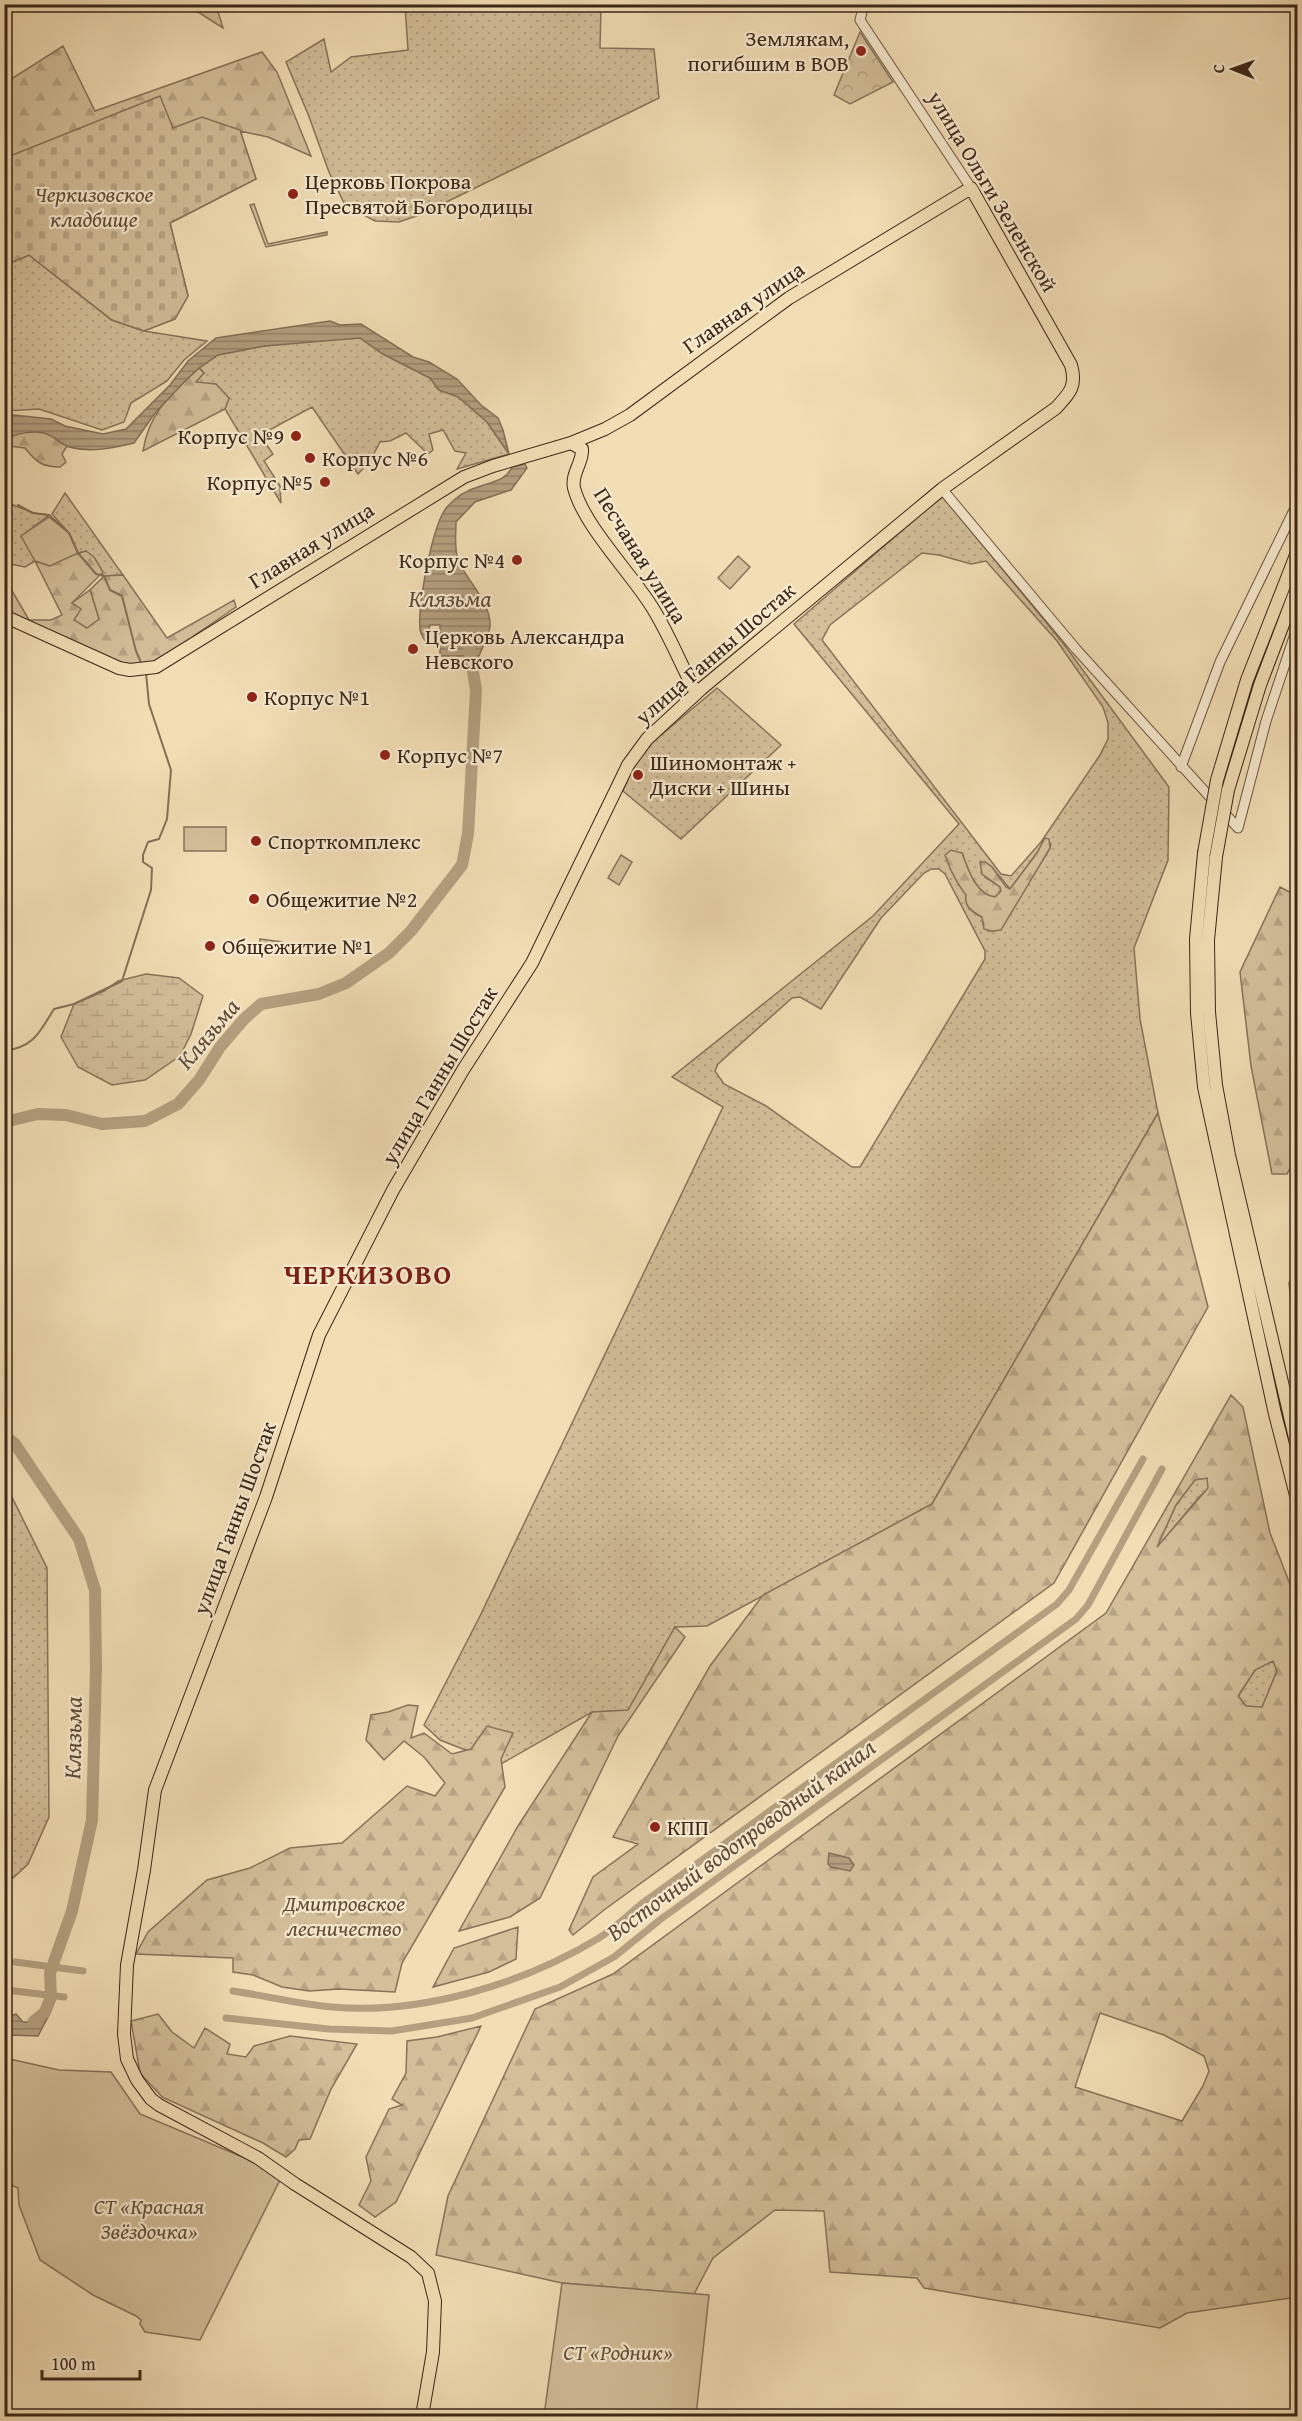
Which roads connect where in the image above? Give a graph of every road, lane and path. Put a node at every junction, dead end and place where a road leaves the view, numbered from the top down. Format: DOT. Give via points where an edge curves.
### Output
graph roads {
  1 [pos="864,4"];
  2 [pos="971,188"];
  3 [pos="1072,391"];
  4 [pos="571,443"];
  5 [pos="942,489"];
  6 [pos="1298,502"];
  7 [pos="1298,550"];
  8 [pos="1298,585"];
  9 [pos="4,616"];
  10 [pos="1298,625"];
  11 [pos="696,693"];
  12 [pos="1181,767"];
  13 [pos="1210,855"];
  14 [pos="1298,1451"];
  15 [pos="1298,1503"];
  16 [pos="422,2416"];
  1 -- 2 [label="street, улица Ольги Зеленской" via="860,20"];
  2 -- 3 [label="main road, улица Ольги Зеленской" via="1071,365"];
  2 -- 4 [label="main road, Главная улица" via="789,298 630,415"];
  3 -- 5 [label="main road, улица Ганны Шостак" via="1056,408"];
  4 -- 9 [label="main road, Главная улица" via="464,477 147,668 119,668"];
  4 -- 11 [label="main road, Песчаная улица" via="582,449 573,479 578,499 653,607"];
  5 -- 11 [label="main road, улица Ганны Шостак"];
  5 -- 12 [label="street"];
  6 -- 12 [label="street" via="1220,662"];
  7 -- 13 [label="main road, bridge" via="1246,680 1217,780"];
  8 -- 13 [label="main road, bridge" via="1260,685"];
  10 -- 12 [label="street" via="1266,721 1238,828"];
  11 -- 16 [label="main road, улица Ганны Шостак" via="647,739 628,765 532,963 393,1190 319,1335 266,1497 155,1790 127,1965 127,2060 151,2099 258,2158 411,2257 428,2273 435,2301"];
  13 -- 14 [label="main road" via="1209,1012 1216,1085"];
  13 -- 15 [label="main road" via="1196,939 1204,1087"];
}
